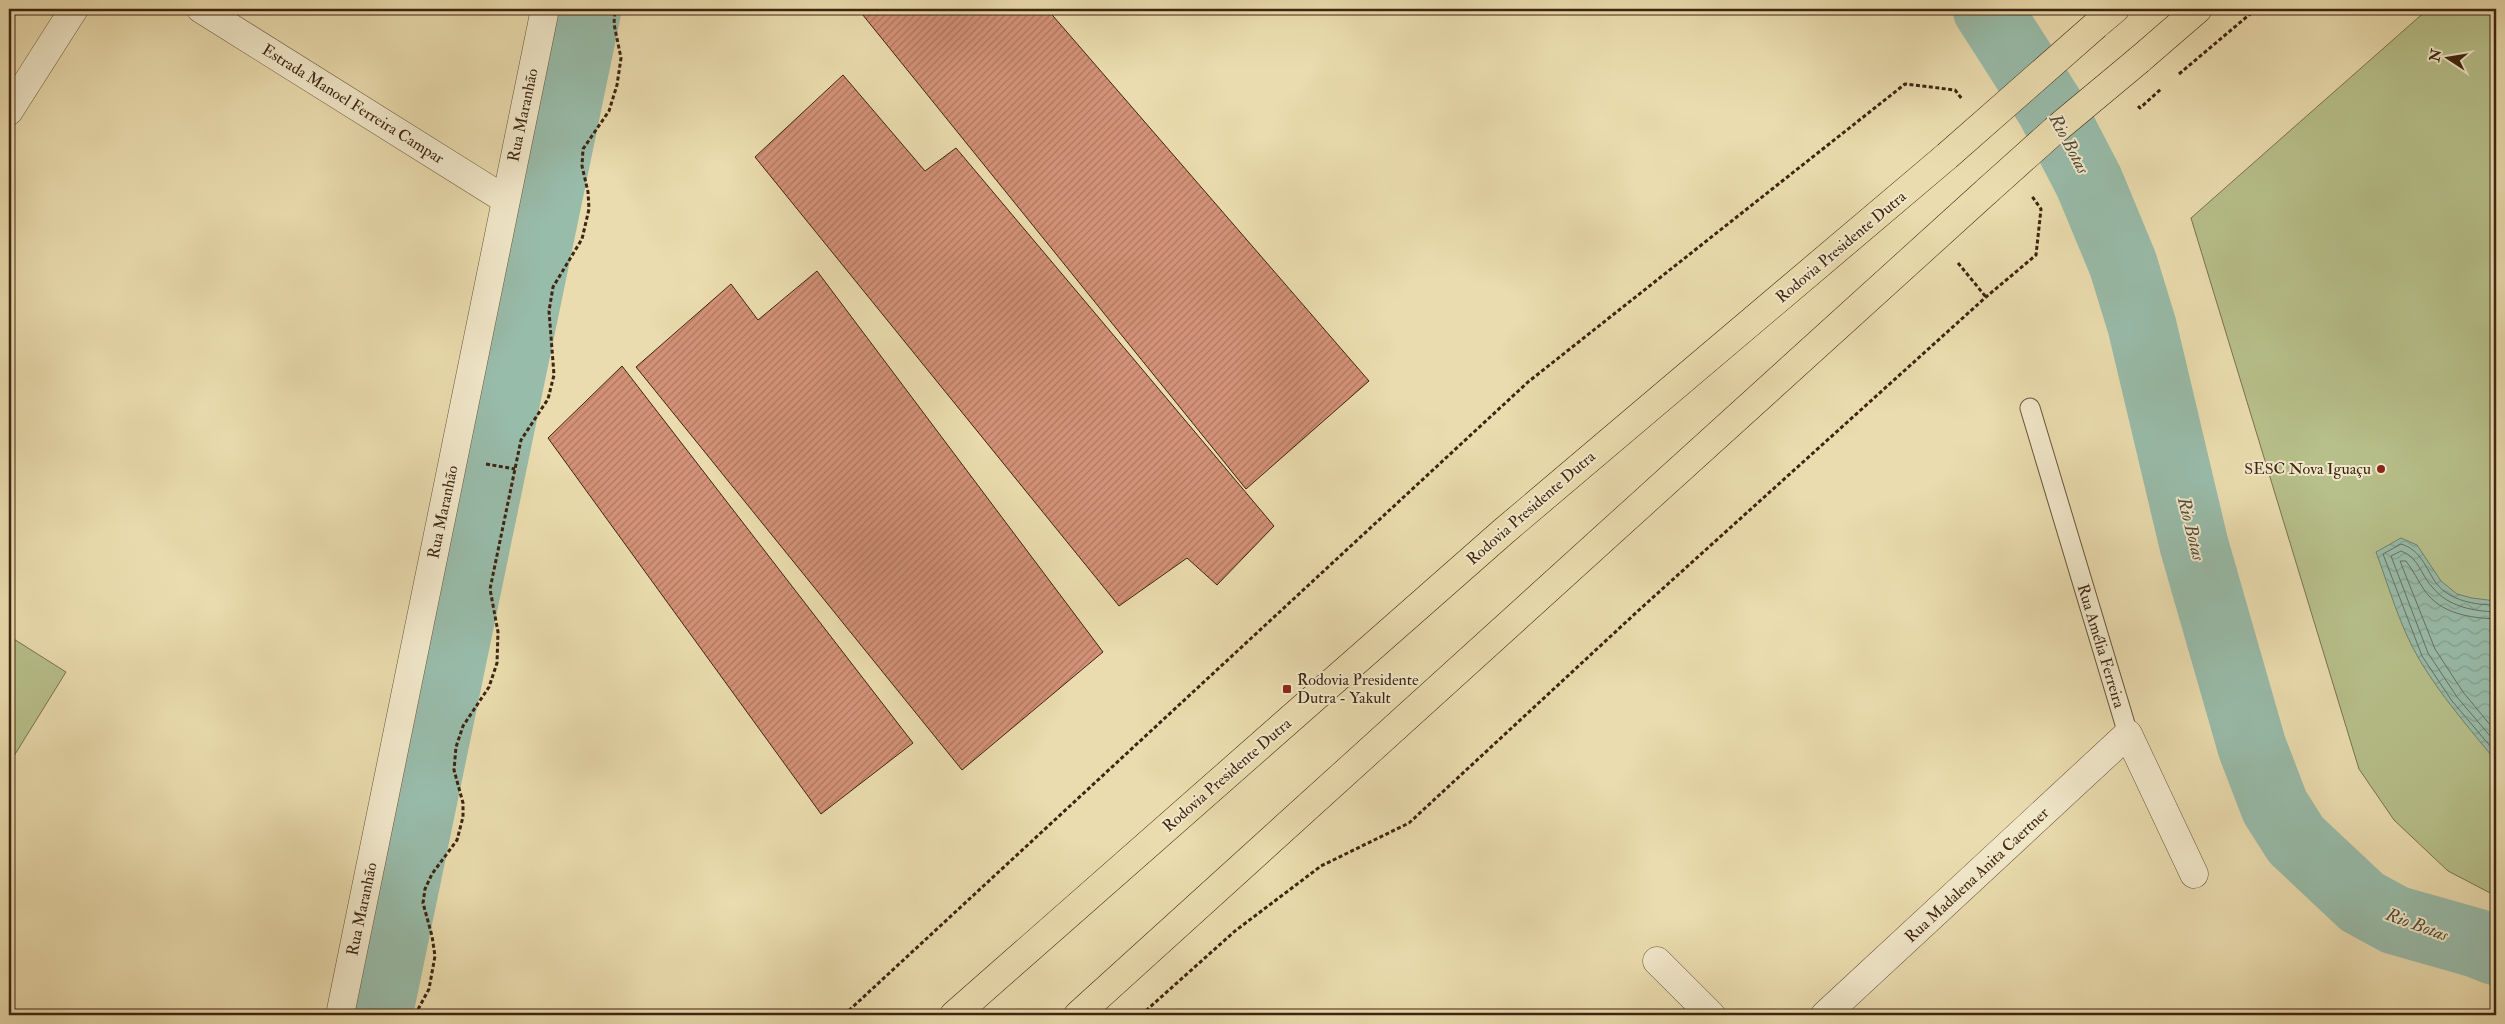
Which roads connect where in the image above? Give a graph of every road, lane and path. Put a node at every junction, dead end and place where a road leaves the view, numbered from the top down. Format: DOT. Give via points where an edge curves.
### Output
graph roads {
  1 [pos="74,9"];
  2 [pos="201,9"];
  3 [pos="545,9"];
  4 [pos="615,9"];
  5 [pos="2198,9"];
  6 [pos="2256,9"];
  7 [pos="2106,17"];
  8 [pos="2172,79"];
  9 [pos="2166,85"];
  10 [pos="1967,106"];
  11 [pos="2140,108"];
  12 [pos="9,111"];
  13 [pos="2030,194"];
  14 [pos="506,200"];
  15 [pos="1955,259"];
  16 [pos="1986,297"];
  17 [pos="2030,408"];
  18 [pos="506,468"];
  19 [pos="515,469"];
  20 [pos="2128,734"];
  21 [pos="2194,874"];
  22 [pos="1658,961"];
  23 [pos="340,1015"];
  24 [pos="415,1015"];
  25 [pos="844,1015"];
  26 [pos="954,1015"];
  27 [pos="1078,1015"];
  28 [pos="1141,1015"];
  29 [pos="1711,1015"];
  30 [pos="1826,1015"];
  1 -- 12 [label="street"];
  2 -- 14 [label="street, Estrada Manoel Ferreira Campar"];
  3 -- 14 [label="street, Rua Maranhão"];
  4 -- 19 [label="path" via="614,24 621,58 617,85 609,111 583,149 582,166 588,192 586,224 580,246 553,287 550,311 554,375 551,389 541,413 522,436"];
  5 -- 27 [label="highway, bridge" via="1988,190"];
  6 -- 8 [label="path"];
  7 -- 26 [label="highway, Rodovia Presidente Dutra, bridge" via="1948,156 1504,531"];
  9 -- 11 [label="path"];
  10 -- 25 [label="path" via="1955,90 1905,84 1528,382"];
  13 -- 16 [label="path" via="2042,210 2036,255"];
  14 -- 23 [label="street, Rua Maranhão"];
  15 -- 16 [label="path"];
  16 -- 28 [label="path" via="1638,610 1409,823 1321,866 1235,931"];
  17 -- 20 [label="lane, Rua Amélia Ferreira"];
  18 -- 19 [label="path"];
  19 -- 24 [label="path" via="490,589 498,632 497,663 489,687 463,726 456,747 455,776 464,817 456,840 426,888 423,902 434,956 429,989"];
  20 -- 21 [label="street, Rua Amélia Ferreira"];
  20 -- 30 [label="street, Rua Madalena Anita Caertner"];
  22 -- 29 [label="street"];
}
